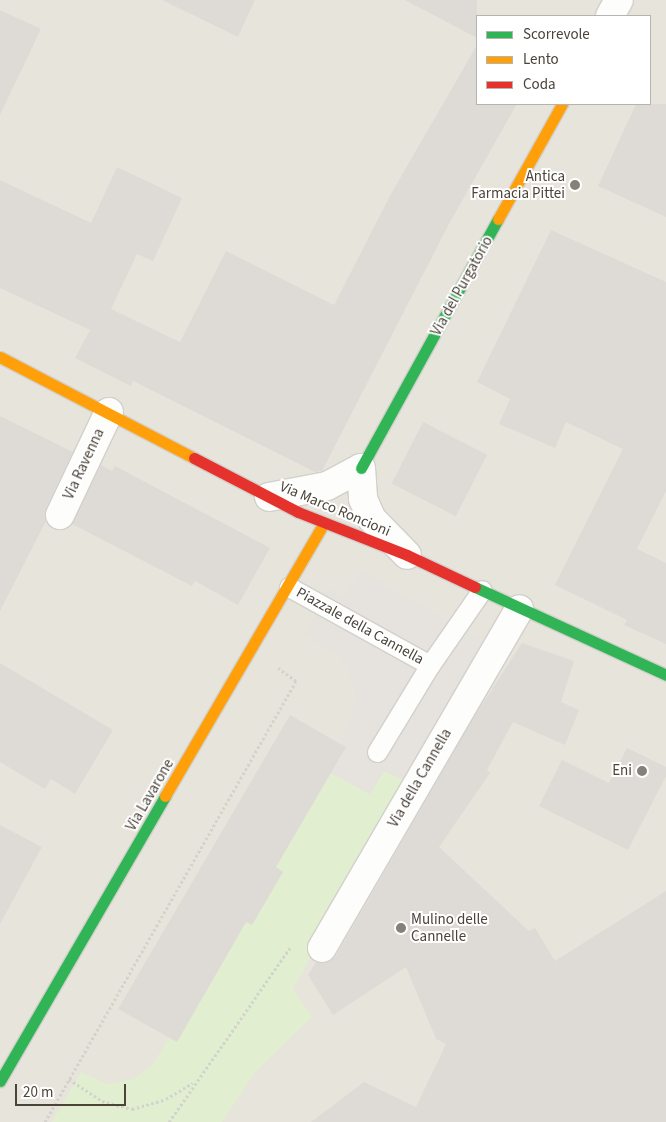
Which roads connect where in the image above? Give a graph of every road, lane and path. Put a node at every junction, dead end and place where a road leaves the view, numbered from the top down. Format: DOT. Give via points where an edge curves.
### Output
graph roads {
  1 [pos="619,0"];
  2 [pos="611,15"];
  3 [pos="561,105"];
  4 [pos="0,357"];
  5 [pos="109,412"];
  6 [pos="361,468"];
  7 [pos="269,498"];
  8 [pos="60,515"];
  9 [pos="324,523"];
  10 [pos="407,554"];
  11 [pos="289,587"];
  12 [pos="482,590"];
  13 [pos="519,609"];
  14 [pos="280,658"];
  15 [pos="430,665"];
  16 [pos="666,675"];
  17 [pos="377,752"];
  18 [pos="322,948"];
  19 [pos="69,1079"];
  20 [pos="0,1082"];
  21 [pos="195,1082"];
  22 [pos="45,1122"];
  23 [pos="169,1122"];
  1 -- 2 [label="street"];
  3 -- 6 [label="street, Via del Purgatorio"];
  4 -- 5 [label="street, Via Marco Roncioni"];
  5 -- 7 [label="street, Via Marco Roncioni"];
  5 -- 8 [label="street, Via Ravenna"];
  6 -- 7 [label="street" via="328,486"];
  6 -- 10 [label="street" via="363,498 372,519"];
  7 -- 9 [label="street, Via Marco Roncioni"];
  9 -- 10 [label="street, Via Marco Roncioni"];
  9 -- 11 [label="street, Via Lavarone"];
  10 -- 12 [label="street, Via Marco Roncioni"];
  11 -- 15 [label="lane, Piazzale della Cannella"];
  11 -- 20 [label="street, Via Lavarone"];
  12 -- 13 [label="street, Via Marco Roncioni"];
  12 -- 15 [label="lane, Piazzale della Cannella"];
  13 -- 16 [label="street, Via Marco Roncioni"];
  13 -- 18 [label="street, Via della Cannella"];
  14 -- 19 [label="path" via="275,666 296,681"];
  15 -- 17 [label="lane, Piazzale della Cannella"];
  18 -- 21 [label="path" via="307,937 286,951"];
  19 -- 21 [label="path" via="102,1101 132,1109 166,1099"];
  19 -- 22 [label="path"];
  21 -- 23 [label="path"];
}
